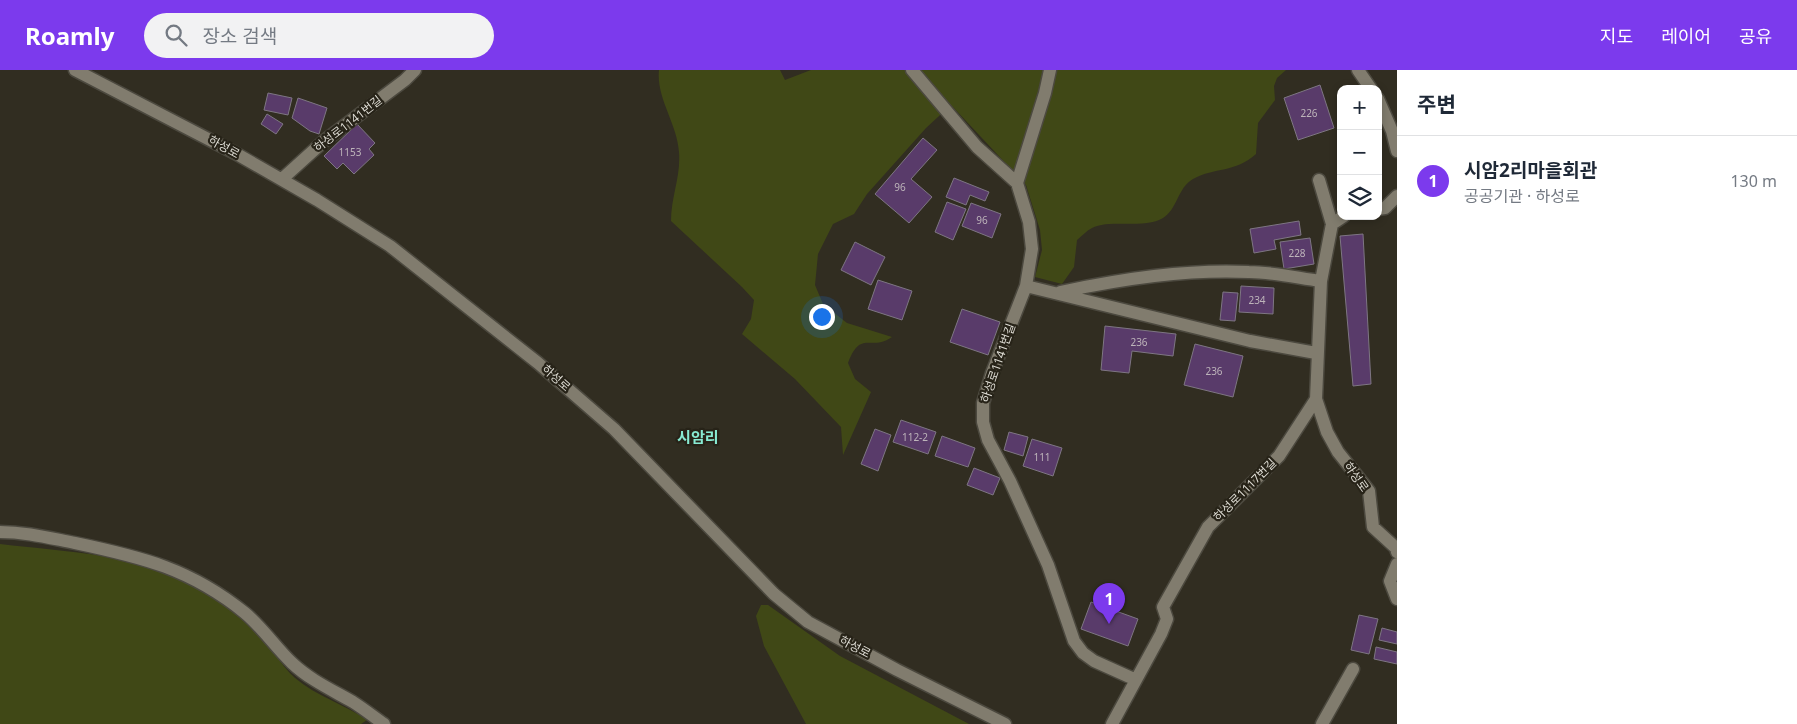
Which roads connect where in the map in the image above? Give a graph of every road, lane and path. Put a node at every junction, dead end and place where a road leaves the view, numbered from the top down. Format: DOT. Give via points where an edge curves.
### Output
graph roads {
  1 [pos="75,70"];
  2 [pos="415,70"];
  3 [pos="912,70"];
  4 [pos="1050,70"];
  5 [pos="1358,70"];
  6 [pos="1368,85"];
  7 [pos="1382,108"];
  8 [pos="1397,151"];
  9 [pos="282,179"];
  10 [pos="1319,180"];
  11 [pos="1017,183"];
  12 [pos="1397,196"];
  13 [pos="1382,209"];
  14 [pos="1338,220"];
  15 [pos="1332,224"];
  16 [pos="1321,281"];
  17 [pos="1026,286"];
  18 [pos="1058,293"];
  19 [pos="1316,353"];
  20 [pos="1316,399"];
  21 [pos="0,532"];
  22 [pos="1397,552"];
  23 [pos="1397,564"];
  24 [pos="1397,599"];
  25 [pos="1353,669"];
  26 [pos="1134,679"];
  27 [pos="384,724"];
  28 [pos="1005,724"];
  29 [pos="1112,724"];
  30 [pos="1322,724"];
  1 -- 9 [label="street, 하성로"];
  2 -- 9 [label="street, 하성로1141번길" via="324,141"];
  3 -- 11 [label="street" via="977,147"];
  4 -- 11 [label="street" via="1046,93"];
  5 -- 6 [label="street"];
  7 -- 8 [label="street"];
  9 -- 28 [label="street, 하성로" via="390,246 538,363 614,429 774,594 808,622"];
  10 -- 15 [label="street"];
  11 -- 17 [label="street, 하성로1141번길" via="1029,222 1032,249"];
  12 -- 13 [label="street"];
  14 -- 15 [label="street"];
  15 -- 16 [label="street"];
  16 -- 18 [label="street" via="1252,272 1212,271 1128,280"];
  16 -- 19 [label="street"];
  17 -- 18 [label="street"];
  17 -- 26 [label="street, 하성로1141번길" via="992,373 983,403 983,422 988,440 1026,513 1074,641 1094,661"];
  18 -- 19 [label="street" via="1250,341"];
  19 -- 20 [label="street"];
  20 -- 22 [label="street, 하성로" via="1338,452 1369,491 1373,527"];
  20 -- 26 [label="street, 하성로1117번길" via="1279,456 1208,527 1163,607 1167,619 1161,634"];
  21 -- 27 [label="street" via="24,532 136,556 166,566 202,584 245,614 292,663 317,683"];
  23 -- 24 [label="street" via="1390,581"];
  25 -- 30 [label="street"];
  26 -- 29 [label="street, 하성로1117번길"];
}
